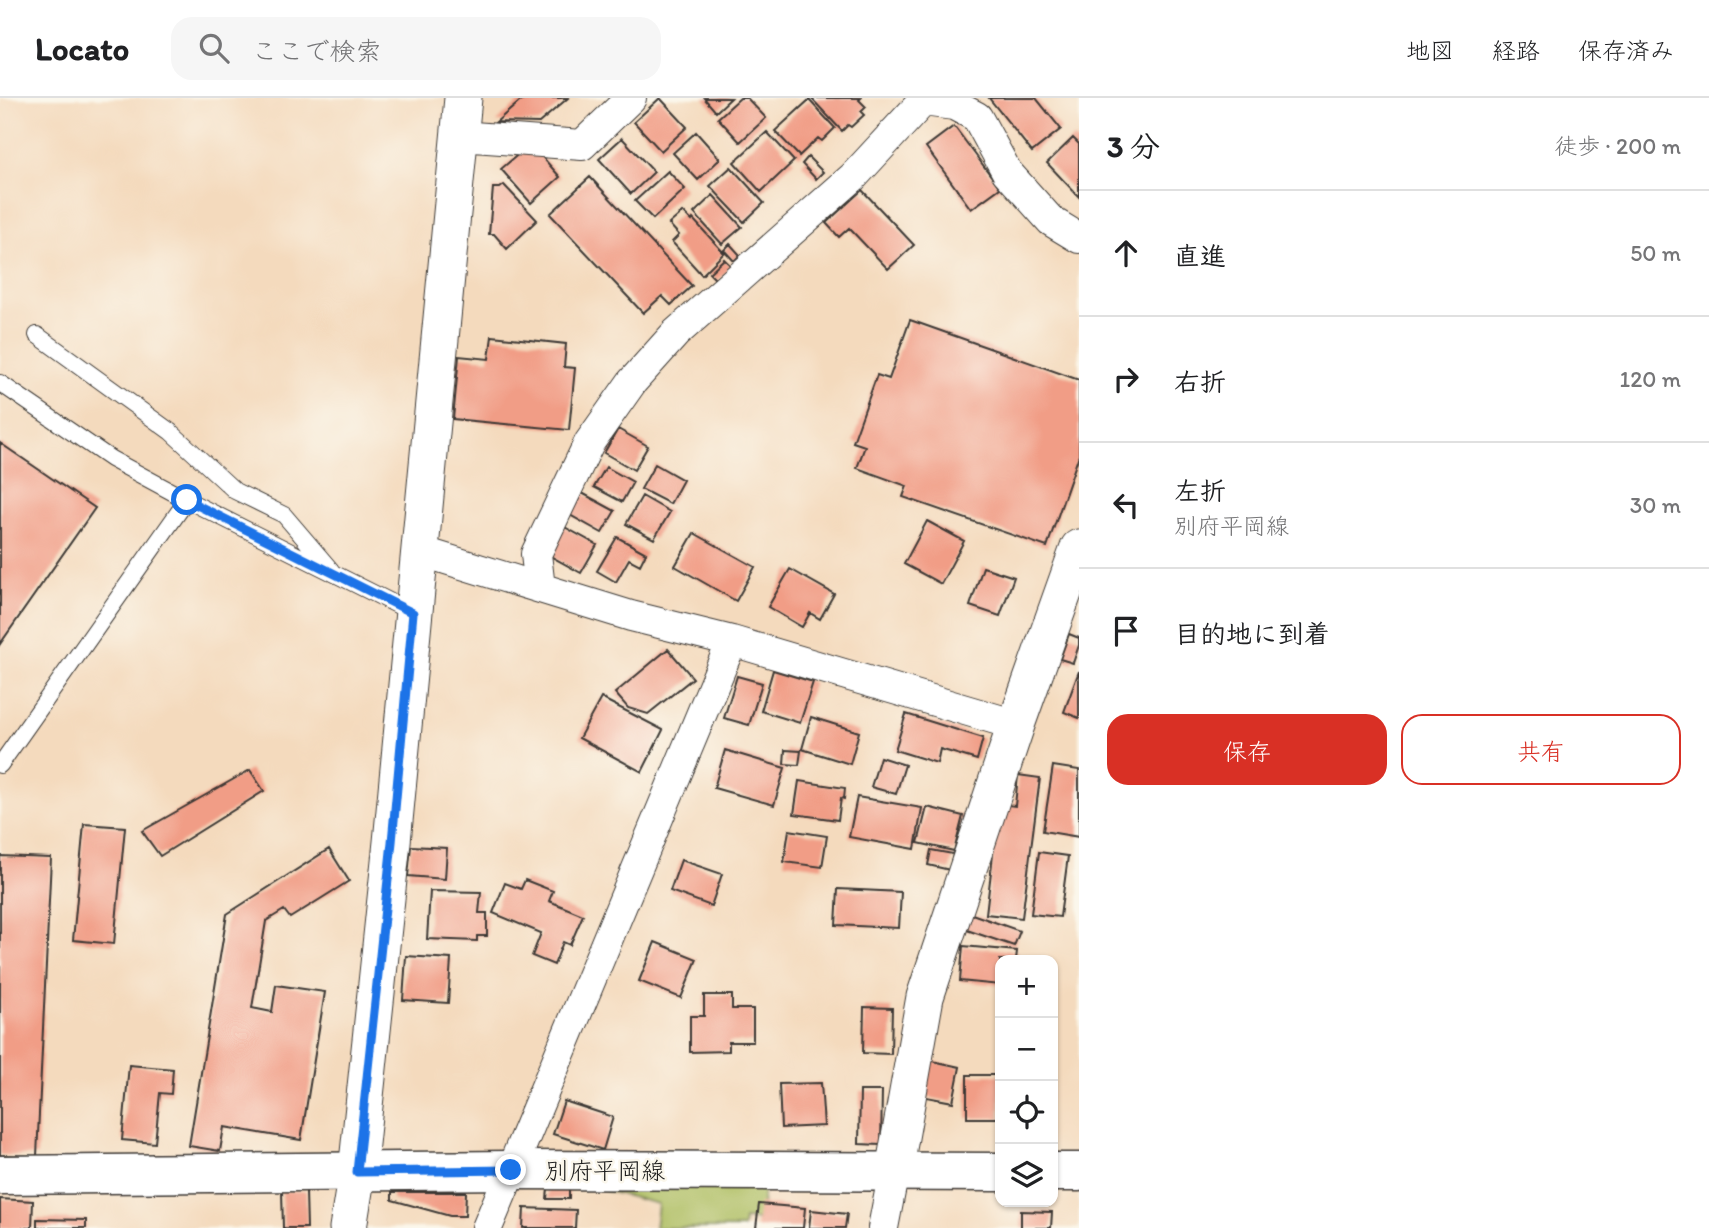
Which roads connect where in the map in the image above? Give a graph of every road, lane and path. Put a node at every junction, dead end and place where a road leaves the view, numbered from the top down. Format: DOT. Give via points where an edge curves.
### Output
graph roads {
  1 [pos="463,98"];
  2 [pos="631,98"];
  3 [pos="923,99"];
  4 [pos="459,136"];
  5 [pos="1079,238"];
  6 [pos="37,335"];
  7 [pos="0,383"];
  8 [pos="187,500"];
  9 [pos="1079,548"];
  10 [pos="420,551"];
  11 [pos="335,575"];
  12 [pos="540,588"];
  13 [pos="413,613"];
  14 [pos="732,641"];
  15 [pos="1016,725"];
  16 [pos="0,765"];
  17 [pos="511,1170"];
  18 [pos="894,1171"];
  19 [pos="357,1172"];
  20 [pos="995,1172"];
  21 [pos="1058,1172"];
  22 [pos="1079,1172"];
  23 [pos="0,1175"];
  24 [pos="348,1228"];
  25 [pos="487,1228"];
  26 [pos="883,1228"];
  1 -- 4 [label="street"];
  2 -- 4 [label="street" via="582,145"];
  3 -- 5 [label="street" via="954,105 977,117 1007,172 1051,221"];
  3 -- 12 [label="street" via="853,177 676,333 632,382 589,443 536,554"];
  4 -- 10 [label="street"];
  6 -- 11 [label="lane" via="170,432 235,491 284,515"];
  7 -- 8 [label="lane" via="111,459"];
  8 -- 11 [label="lane"];
  8 -- 16 [label="lane"];
  9 -- 15 [label="street"];
  10 -- 12 [label="street"];
  10 -- 13 [label="street"];
  11 -- 13 [label="lane"];
  12 -- 14 [label="street"];
  13 -- 19 [label="street"];
  14 -- 15 [label="street"];
  14 -- 17 [label="street"];
  15 -- 18 [label="street" via="925,996"];
  17 -- 18 [label="main road, 別府平岡線"];
  17 -- 19 [label="main road, 別府平岡線"];
  17 -- 25 [label="street"];
  18 -- 20 [label="main road, 別府平岡線"];
  18 -- 26 [label="street"];
  19 -- 23 [label="main road, 別府平岡線"];
  19 -- 24 [label="street"];
  21 -- 22 [label="main road"];
}
